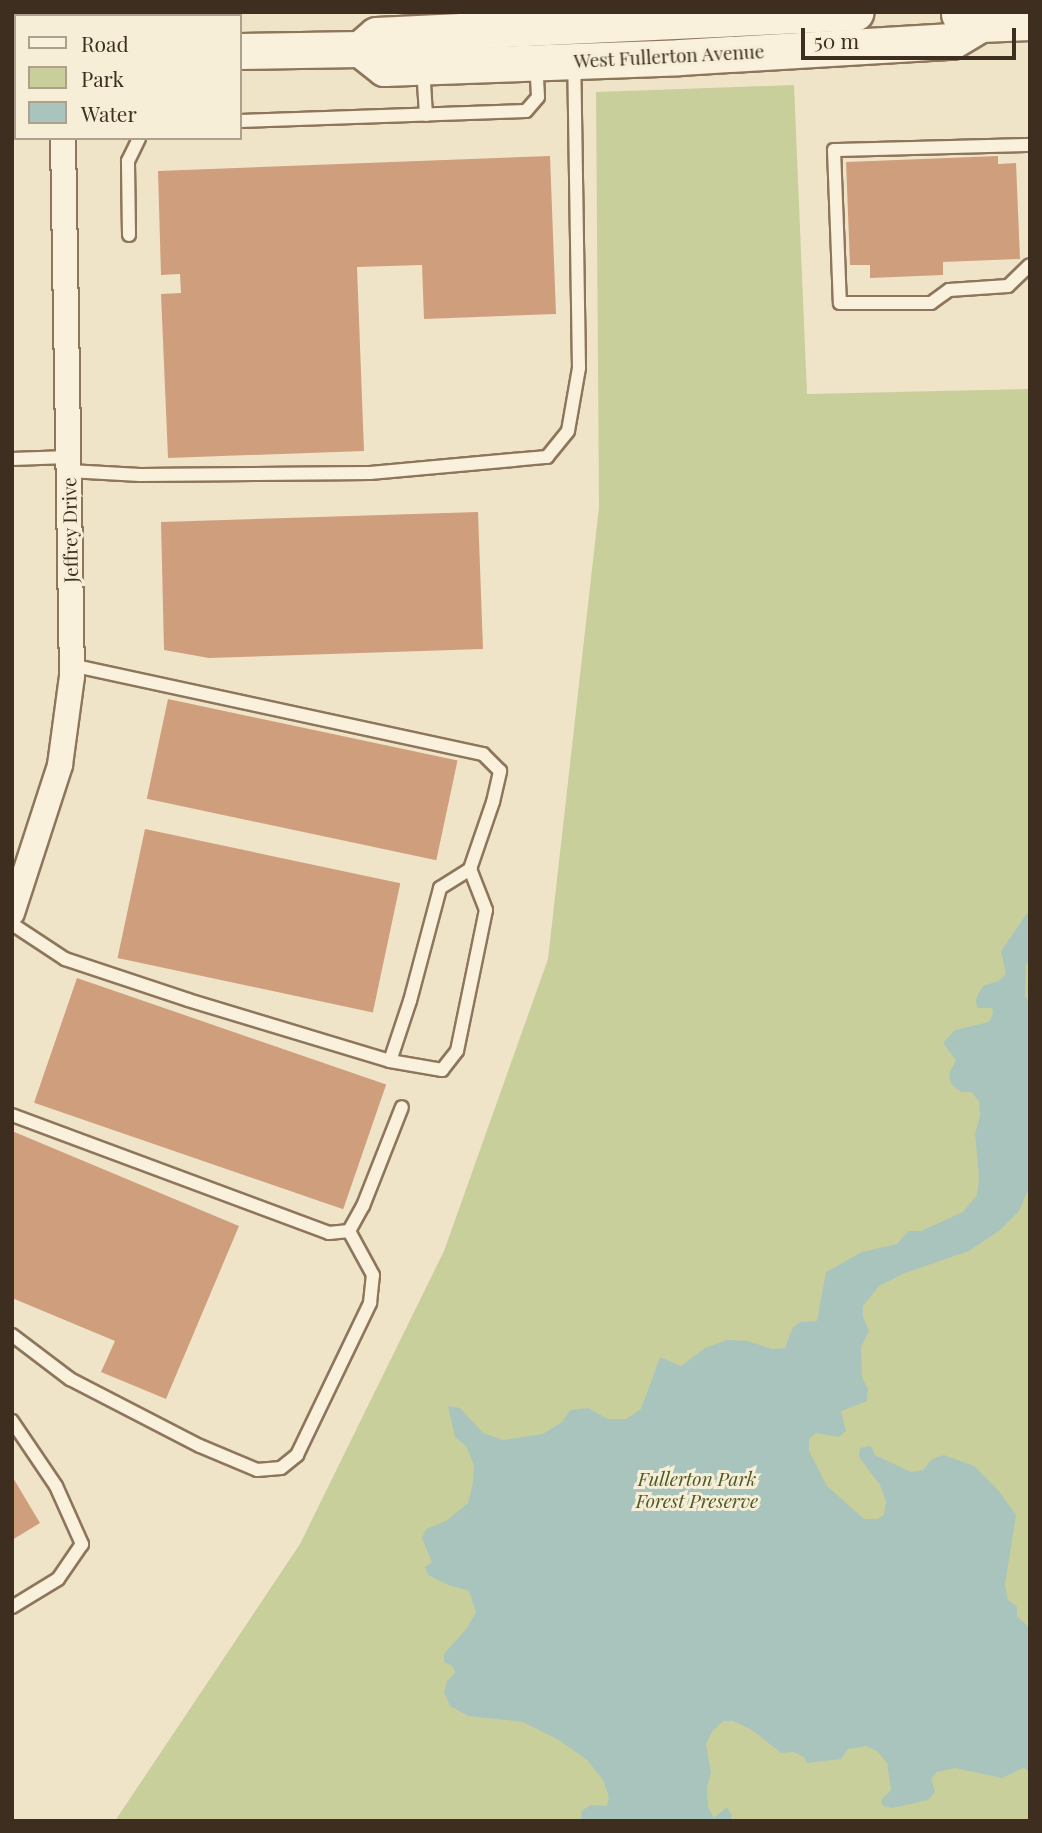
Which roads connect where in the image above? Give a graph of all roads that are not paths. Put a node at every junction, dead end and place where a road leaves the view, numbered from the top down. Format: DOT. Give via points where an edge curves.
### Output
graph roads {
  1 [pos="855,12"];
  2 [pos="749,15"];
  3 [pos="968,18"];
  4 [pos="1030,22"];
  5 [pos="360,49"];
  6 [pos="242,51"];
  7 [pos="574,61"];
  8 [pos="536,62"];
  9 [pos="424,67"];
  10 [pos="426,115"];
  11 [pos="242,121"];
  12 [pos="64,140"];
  13 [pos="138,140"];
  14 [pos="1030,145"];
  15 [pos="129,235"];
  16 [pos="1030,265"];
  17 [pos="12,459"];
  18 [pos="68,464"];
  19 [pos="72,665"];
  20 [pos="470,869"];
  21 [pos="12,913"];
  22 [pos="12,924"];
  23 [pos="390,1061"];
  24 [pos="402,1107"];
  25 [pos="12,1115"];
  26 [pos="349,1231"];
  27 [pos="12,1335"];
  28 [pos="12,1421"];
  29 [pos="12,1608"];
  1 -- 2 [label="street, West Fullerton Avenue"];
  2 -- 5 [label="street, West Fullerton Avenue" via="376,35"];
  3 -- 4 [label="street, West Fullerton Avenue"];
  3 -- 7 [label="street, West Fullerton Avenue" via="952,41"];
  5 -- 6 [label="street, West Fullerton Avenue"];
  5 -- 9 [label="street, West Fullerton Avenue" via="384,68"];
  7 -- 8 [label="street, West Fullerton Avenue"];
  7 -- 18 [label="lane" via="579,368 568,432 547,457 370,473 140,474"];
  8 -- 9 [label="street, West Fullerton Avenue"];
  8 -- 10 [label="lane" via="538,97 526,111"];
  9 -- 10 [label="lane"];
  10 -- 11 [label="lane"];
  12 -- 18 [label="street, Jeffrey Drive"];
  13 -- 15 [label="lane" via="128,162"];
  14 -- 16 [label="lane" via="834,150 840,303 931,303 948,290 1008,286"];
  17 -- 18 [label="lane"];
  18 -- 19 [label="street, Jeffrey Drive"];
  19 -- 20 [label="lane" via="483,754 499,771"];
  19 -- 21 [label="street, Jeffrey Drive" via="60,765"];
  20 -- 23 [label="lane" via="440,888"];
  20 -- 23 [label="lane" via="486,910 457,1051 442,1070"];
  22 -- 23 [label="lane" via="65,959"];
  24 -- 26 [label="lane"];
  25 -- 26 [label="lane" via="306,1226 329,1233"];
  26 -- 27 [label="lane" via="373,1275 370,1303 297,1455 281,1468 257,1470 200,1446 70,1379"];
  28 -- 29 [label="lane" via="56,1486 82,1544 58,1579"];
}
